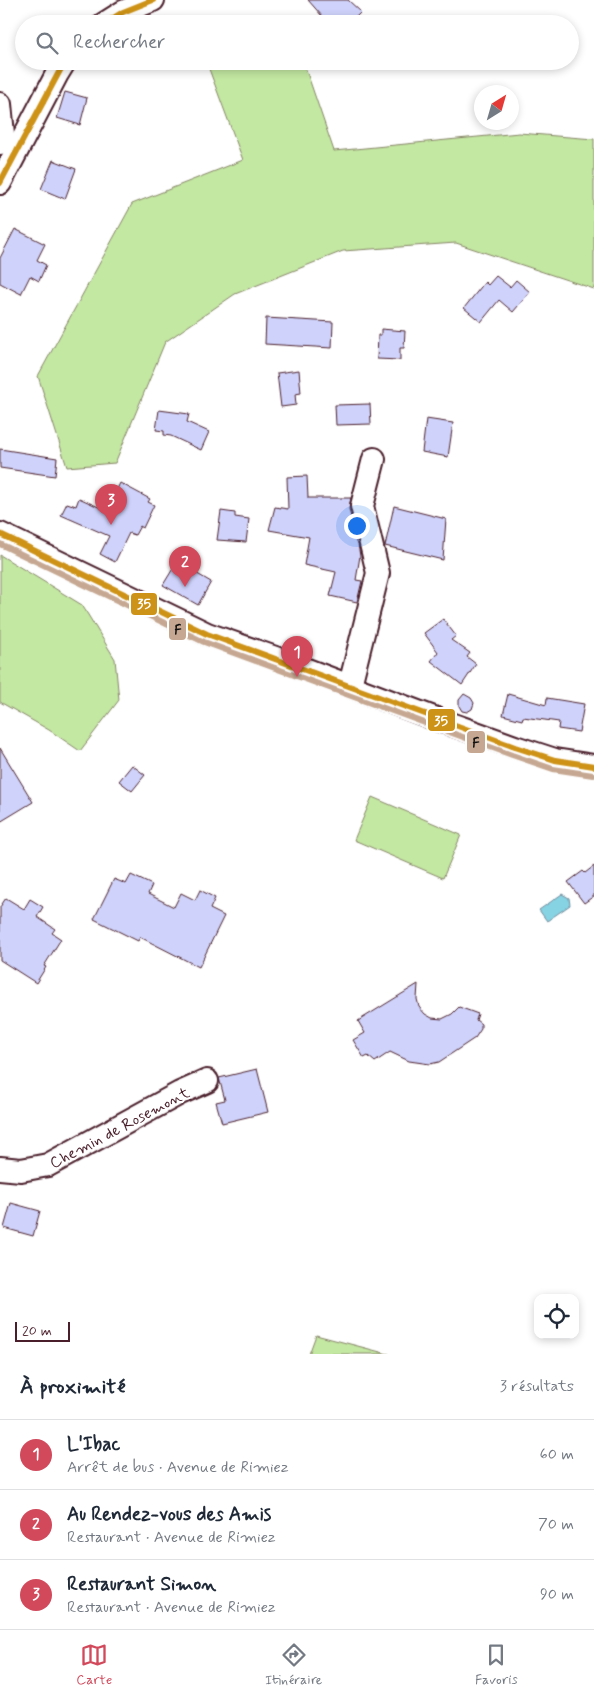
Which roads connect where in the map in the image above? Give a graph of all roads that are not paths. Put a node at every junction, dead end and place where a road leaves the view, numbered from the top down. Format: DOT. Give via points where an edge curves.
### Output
graph roads {
  1 [pos="153,0"];
  2 [pos="118,15"];
  3 [pos="60,70"];
  4 [pos="0,104"];
  5 [pos="0,143"];
  6 [pos="0,183"];
  7 [pos="374,459"];
  8 [pos="0,534"];
  9 [pos="350,686"];
  10 [pos="594,766"];
  11 [pos="207,1081"];
  12 [pos="0,1168"];
  1 -- 2 [label="street"];
  3 -- 6 [label="street"];
  4 -- 5 [label="street" via="3,134"];
  7 -- 9 [label="street" via="362,506 378,573"];
  8 -- 9 [label="street" via="187,625"];
  9 -- 10 [label="street" via="515,747 555,760"];
  11 -- 12 [label="street, Chemin de Rosemont" via="48,1165 21,1170"];
}
